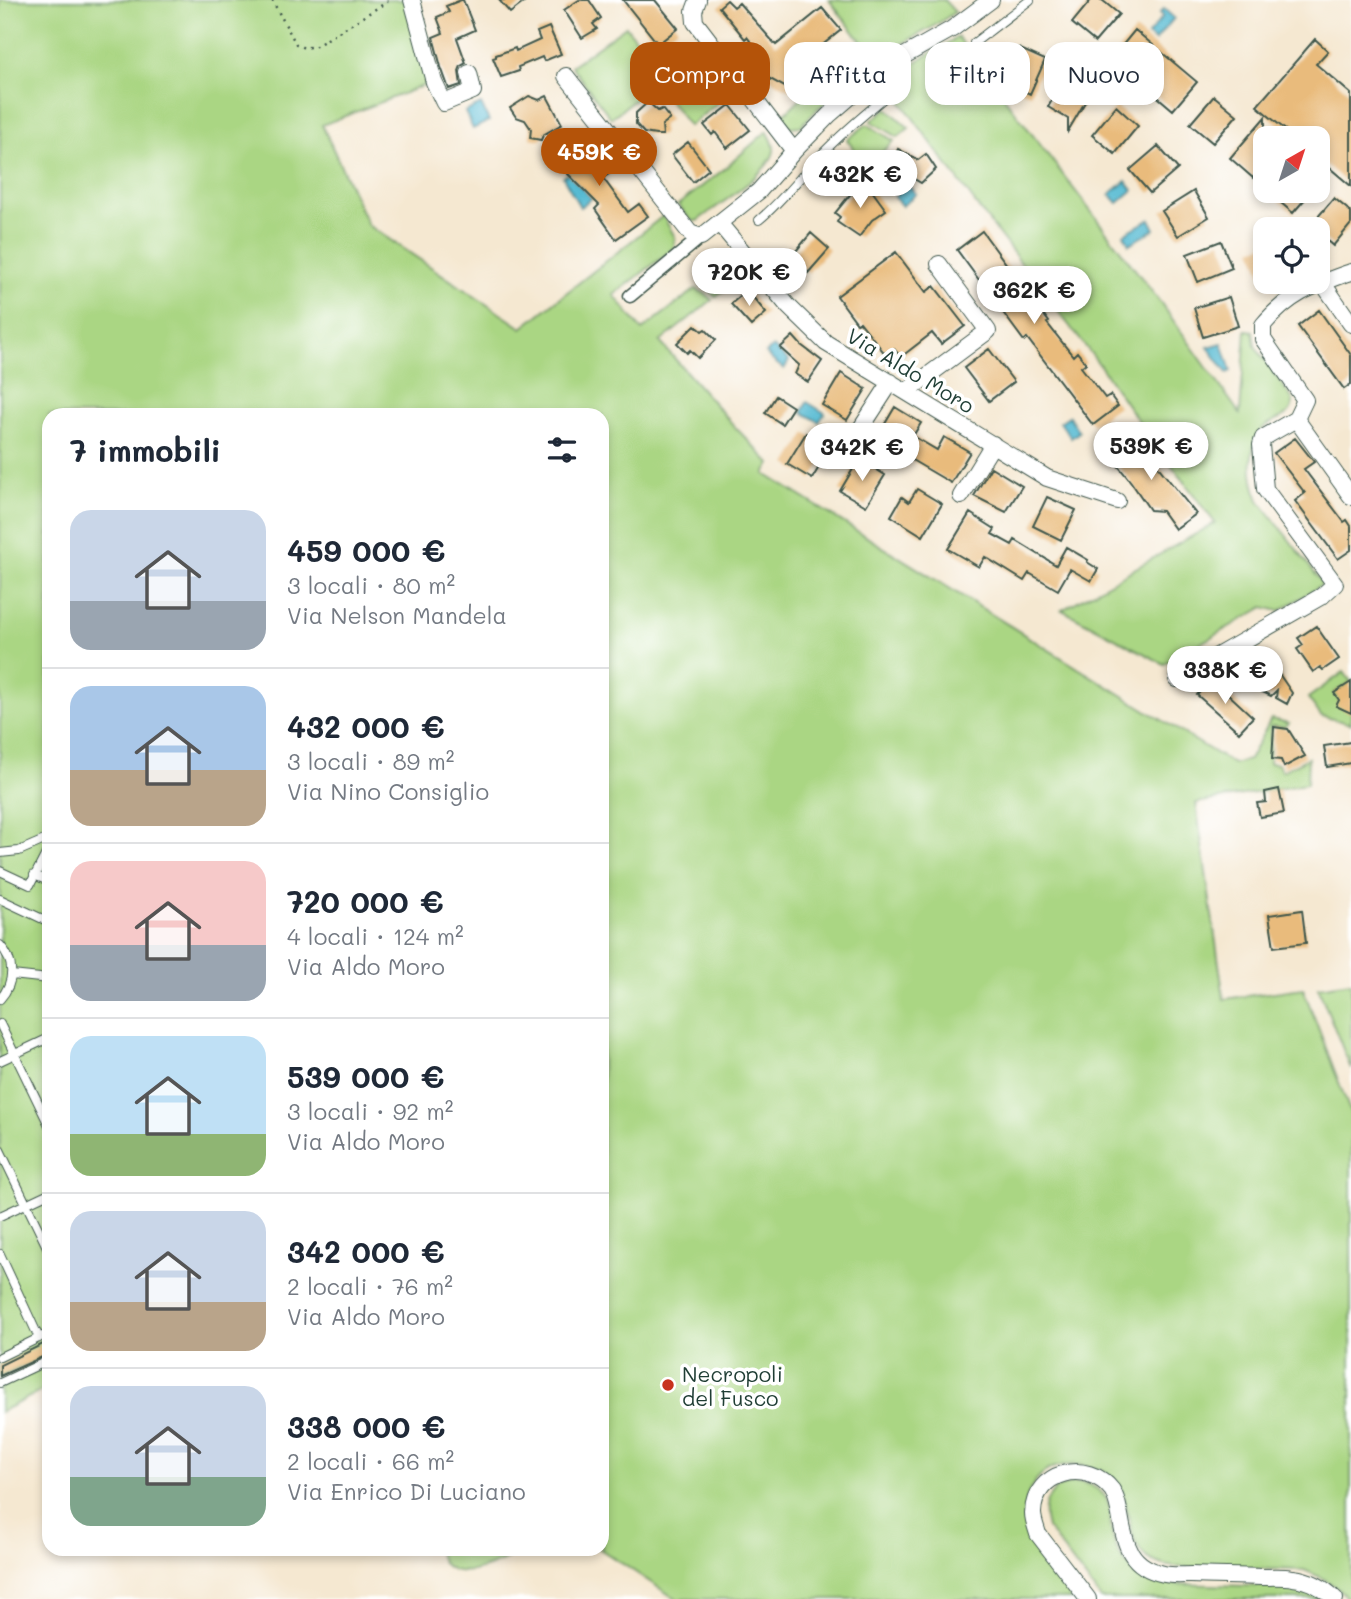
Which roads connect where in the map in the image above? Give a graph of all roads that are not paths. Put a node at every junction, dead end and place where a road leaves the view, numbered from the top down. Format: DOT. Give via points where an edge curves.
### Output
graph roads {
  1 [pos="412,0"];
  2 [pos="698,0"];
  3 [pos="991,0"];
  4 [pos="1024,2"];
  5 [pos="976,42"];
  6 [pos="469,73"];
  7 [pos="566,76"];
  8 [pos="877,105"];
  9 [pos="799,146"];
  10 [pos="819,156"];
  11 [pos="759,219"];
  12 [pos="719,223"];
  13 [pos="701,237"];
  14 [pos="939,264"];
  15 [pos="1351,272"];
  16 [pos="1330,279"];
  17 [pos="1297,294"];
  18 [pos="1330,294"];
  19 [pos="630,296"];
  20 [pos="1351,324"];
  21 [pos="891,382"];
  22 [pos="907,391"];
  23 [pos="1296,419"];
  24 [pos="854,439"];
  25 [pos="993,444"];
  26 [pos="961,496"];
  27 [pos="1351,496"];
  28 [pos="1117,501"];
  29 [pos="1177,679"];
  30 [pos="42,841"];
  31 [pos="0,853"];
  32 [pos="42,861"];
  33 [pos="0,871"];
  34 [pos="34,875"];
  35 [pos="42,878"];
  36 [pos="0,899"];
  37 [pos="42,919"];
  38 [pos="0,945"];
  39 [pos="12,975"];
  40 [pos="42,978"];
  41 [pos="0,999"];
  42 [pos="0,1024"];
  43 [pos="42,1041"];
  44 [pos="14,1054"];
  45 [pos="0,1061"];
  46 [pos="42,1111"];
  47 [pos="0,1150"];
  48 [pos="42,1196"];
  49 [pos="26,1204"];
  50 [pos="0,1216"];
  51 [pos="42,1237"];
  52 [pos="0,1254"];
  53 [pos="42,1336"];
  54 [pos="39,1338"];
  55 [pos="0,1357"];
  56 [pos="42,1363"];
  57 [pos="0,1384"];
  58 [pos="1088,1599"];
  59 [pos="1335,1599"];
  1 -- 6 [label="street" via="444,103 473,91"];
  2 -- 9 [label="street" via="695,22"];
  3 -- 9 [label="street" via="952,29 886,66"];
  4 -- 5 [label="lane"];
  7 -- 13 [label="street" via="690,233"];
  8 -- 10 [label="lane"];
  9 -- 10 [label="lane"];
  9 -- 12 [label="street" via="759,191"];
  10 -- 11 [label="lane"];
  12 -- 13 [label="street"];
  12 -- 21 [label="street, Via Aldo Moro" via="788,306 826,343"];
  13 -- 19 [label="street"];
  14 -- 22 [label="street" via="988,331"];
  15 -- 16 [label="street"];
  17 -- 23 [label="street" via="1263,326 1263,339 1306,400"];
  18 -- 20 [label="street"];
  21 -- 22 [label="street, Via Aldo Moro"];
  21 -- 24 [label="street"];
  22 -- 25 [label="street, Via Aldo Moro"];
  23 -- 27 [label="street"];
  23 -- 29 [label="street" via="1264,438 1265,489 1335,584 1322,596"];
  25 -- 26 [label="street"];
  25 -- 28 [label="street, Via Aldo Moro" via="1047,478"];
  30 -- 31 [label="lane"];
  32 -- 34 [label="lane"];
  33 -- 34 [label="lane" via="30,885"];
  34 -- 35 [label="lane"];
  36 -- 37 [label="lane"];
  38 -- 39 [label="lane" via="12,965"];
  39 -- 40 [label="lane"];
  39 -- 41 [label="lane"];
  42 -- 44 [label="lane"];
  43 -- 44 [label="lane"];
  44 -- 45 [label="lane"];
  44 -- 46 [label="lane"];
  47 -- 49 [label="lane"];
  48 -- 49 [label="lane"];
  49 -- 50 [label="lane"];
  49 -- 51 [label="lane"];
  52 -- 54 [label="lane"];
  53 -- 54 [label="lane"];
  54 -- 55 [label="lane"];
  56 -- 57 [label="lane"];
  58 -- 59 [label="street" via="1038,1534 1033,1513 1040,1491 1054,1477 1070,1472 1091,1475 1111,1488 1126,1545 1144,1566 1165,1574 1294,1578 1315,1584"];
}
